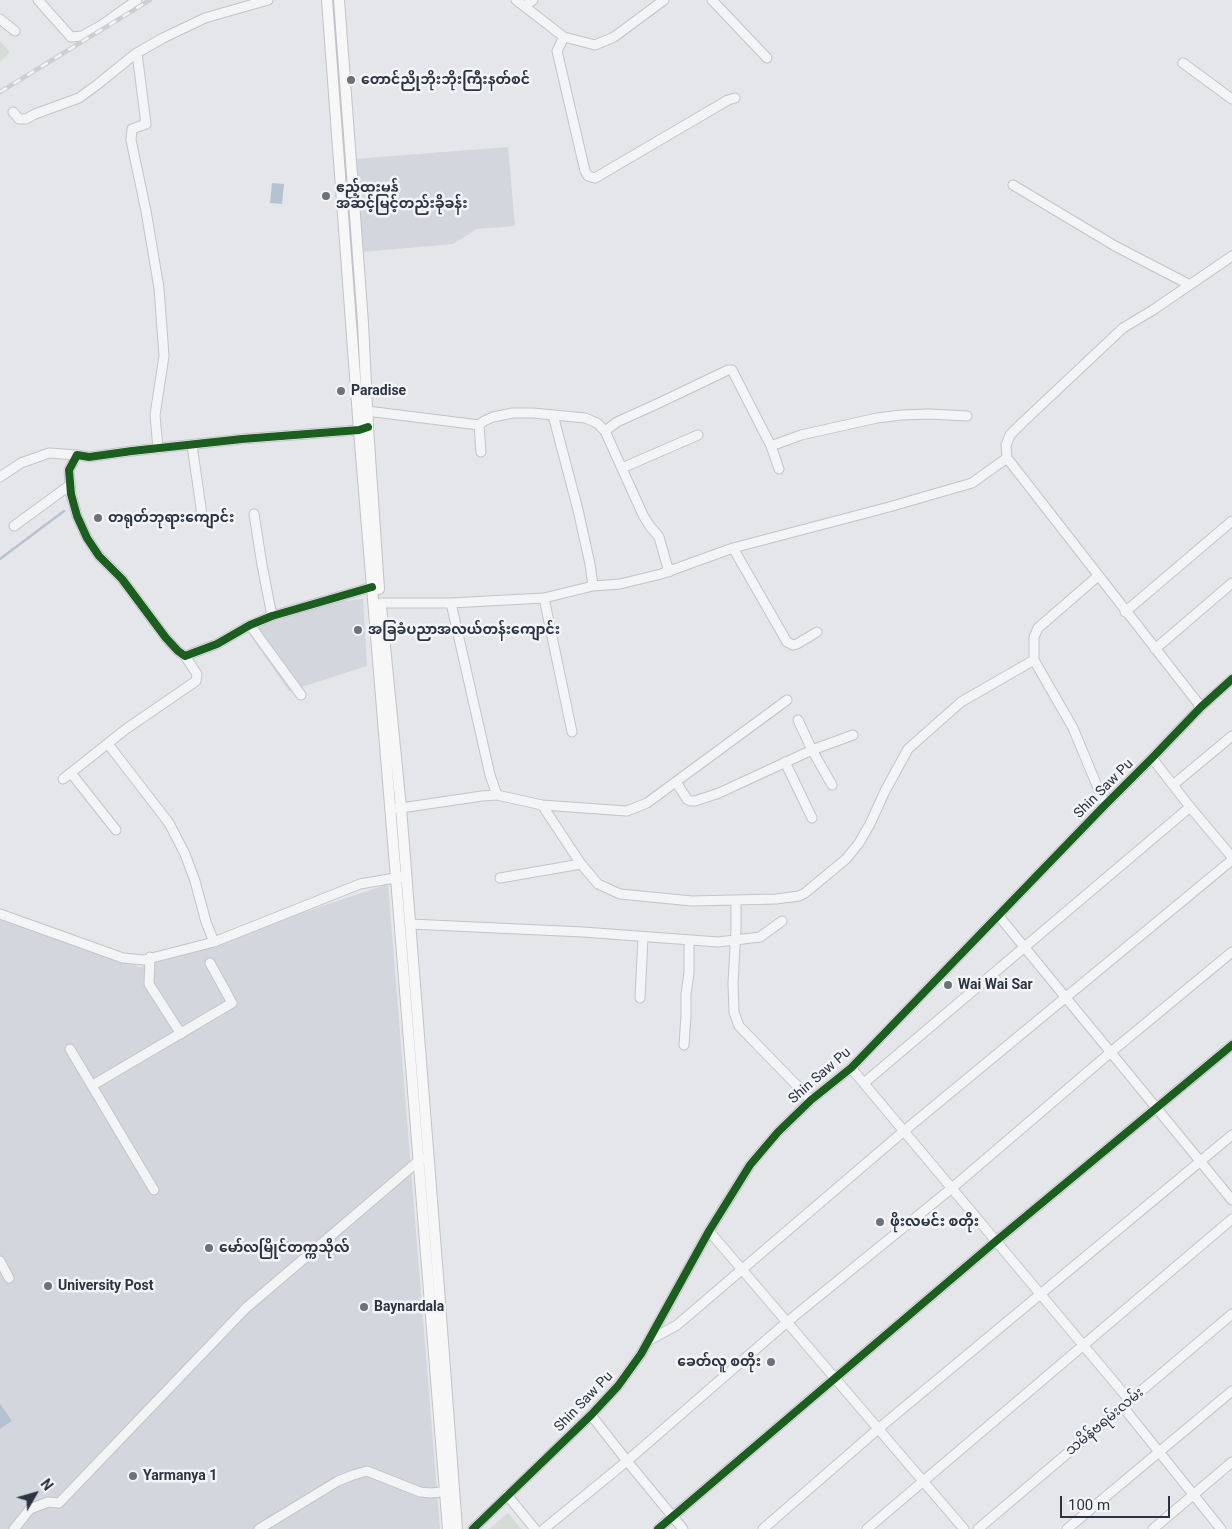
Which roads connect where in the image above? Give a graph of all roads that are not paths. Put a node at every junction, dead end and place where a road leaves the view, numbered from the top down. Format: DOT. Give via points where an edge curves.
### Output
graph roads {
  1 [pos="38,0"];
  2 [pos="137,0"];
  3 [pos="268,0"];
  4 [pos="327,0"];
  5 [pos="339,0"];
  6 [pos="516,0"];
  7 [pos="533,0"];
  8 [pos="664,0"];
  9 [pos="712,0"];
  10 [pos="525,6"];
  11 [pos="0,19"];
  12 [pos="15,31"];
  13 [pos="564,37"];
  14 [pos="137,53"];
  15 [pos="767,58"];
  16 [pos="1183,63"];
  17 [pos="735,98"];
  18 [pos="1232,98"];
  19 [pos="13,112"];
  20 [pos="1013,186"];
  21 [pos="1232,256"];
  22 [pos="1190,285"];
  23 [pos="367,412"];
  24 [pos="553,415"];
  25 [pos="967,416"];
  26 [pos="479,425"];
  27 [pos="363,429"];
  28 [pos="606,431"];
  29 [pos="698,435"];
  30 [pos="192,445"];
  31 [pos="772,446"];
  32 [pos="158,449"];
  33 [pos="481,452"];
  34 [pos="77,455"];
  35 [pos="1007,458"];
  36 [pos="622,468"];
  37 [pos="779,469"];
  38 [pos="0,477"];
  39 [pos="70,485"];
  40 [pos="254,514"];
  41 [pos="202,515"];
  42 [pos="1232,521"];
  43 [pos="14,526"];
  44 [pos="733,548"];
  45 [pos="669,572"];
  46 [pos="1098,576"];
  47 [pos="1232,583"];
  48 [pos="593,586"];
  49 [pos="372,587"];
  50 [pos="544,598"];
  51 [pos="380,603"];
  52 [pos="451,603"];
  53 [pos="1125,612"];
  54 [pos="272,616"];
  55 [pos="250,625"];
  56 [pos="817,632"];
  57 [pos="1155,649"];
  58 [pos="185,656"];
  59 [pos="1034,660"];
  60 [pos="1232,679"];
  61 [pos="301,695"];
  62 [pos="787,700"];
  63 [pos="1201,707"];
  64 [pos="798,720"];
  65 [pos="572,732"];
  66 [pos="853,735"];
  67 [pos="1232,736"];
  68 [pos="108,744"];
  69 [pos="812,750"];
  70 [pos="1152,758"];
  71 [pos="786,762"];
  72 [pos="676,782"];
  73 [pos="832,785"];
  74 [pos="1173,785"];
  75 [pos="497,795"];
  76 [pos="542,805"];
  77 [pos="1105,805"];
  78 [pos="390,807"];
  79 [pos="1190,807"];
  80 [pos="401,808"];
  81 [pos="812,818"];
  82 [pos="116,830"];
  83 [pos="1232,842"];
  84 [pos="1224,848"];
  85 [pos="1232,859"];
  86 [pos="581,864"];
  87 [pos="401,877"];
  88 [pos="500,878"];
  89 [pos="736,901"];
  90 [pos="0,914"];
  91 [pos="998,915"];
  92 [pos="782,921"];
  93 [pos="410,924"];
  94 [pos="643,936"];
  95 [pos="689,940"];
  96 [pos="735,941"];
  97 [pos="214,942"];
  98 [pos="1024,946"];
  99 [pos="1232,952"];
  100 [pos="150,957"];
  101 [pos="210,963"];
  102 [pos="640,998"];
  103 [pos="1066,998"];
  104 [pos="181,1034"];
  105 [pos="684,1044"];
  106 [pos="1232,1045"];
  107 [pos="70,1049"];
  108 [pos="1111,1052"];
  109 [pos="851,1068"];
  110 [pos="864,1083"];
  111 [pos="94,1086"];
  112 [pos="811,1100"];
  113 [pos="1157,1108"];
  114 [pos="904,1131"];
  115 [pos="1232,1134"];
  116 [pos="429,1153"];
  117 [pos="418,1161"];
  118 [pos="1200,1161"];
  119 [pos="952,1188"];
  120 [pos="154,1190"];
  121 [pos="1232,1200"];
  122 [pos="1232,1219"];
  123 [pos="709,1231"];
  124 [pos="996,1241"];
  125 [pos="0,1261"];
  126 [pos="742,1269"];
  127 [pos="9,1278"];
  128 [pos="439,1289"];
  129 [pos="428,1291"];
  130 [pos="1040,1294"];
  131 [pos="1232,1314"];
  132 [pos="787,1322"];
  133 [pos="648,1341"];
  134 [pos="1083,1345"];
  135 [pos="835,1379"];
  136 [pos="1232,1391"];
  137 [pos="1126,1404"];
  138 [pos="591,1415"];
  139 [pos="878,1429"];
  140 [pos="1159,1452"];
  141 [pos="626,1461"];
  142 [pos="1232,1462"];
  143 [pos="923,1481"];
  144 [pos="449,1491"];
  145 [pos="1193,1494"];
  146 [pos="508,1496"];
  147 [pos="672,1517"];
  148 [pos="14,1529"];
  149 [pos="259,1529"];
  150 [pos="448,1529"];
  151 [pos="457,1529"];
  152 [pos="473,1529"];
  153 [pos="535,1529"];
  154 [pos="544,1529"];
  155 [pos="658,1529"];
  156 [pos="683,1529"];
  157 [pos="763,1529"];
  158 [pos="867,1529"];
  159 [pos="964,1529"];
  160 [pos="978,1529"];
  161 [pos="1067,1529"];
  162 [pos="1153,1529"];
  163 [pos="1221,1529"];
  1 -- 2 [label="street" via="71,37 82,36 102,25"];
  3 -- 14 [label="street" via="205,18"];
  4 -- 27 [label="main road"];
  5 -- 23 [label="main road"];
  6 -- 10 [label="street"];
  7 -- 10 [label="street"];
  8 -- 13 [label="street" via="614,37 595,44"];
  9 -- 15 [label="street"];
  10 -- 13 [label="street"];
  11 -- 12 [label="street"];
  13 -- 17 [label="street" via="557,51 588,176 595,178"];
  14 -- 19 [label="street" via="79,98 26,119 19,119"];
  14 -- 32 [label="street" via="146,124 132,129 131,140 159,288 164,356 156,415"];
  16 -- 18 [label="street"];
  20 -- 22 [label="street" via="1115,246"];
  21 -- 22 [label="street"];
  22 -- 35 [label="street" via="1123,328 1010,435 1006,445"];
  23 -- 26 [label="street"];
  23 -- 27 [label="main road"];
  24 -- 26 [label="street" via="513,413 493,417"];
  24 -- 28 [label="street" via="585,418"];
  24 -- 48 [label="street" via="578,510"];
  25 -- 31 [label="street" via="928,414 877,418 801,435"];
  26 -- 33 [label="street"];
  27 -- 30 [label="street"];
  27 -- 49 [label="main road"];
  27 -- 51 [label="main road"];
  28 -- 31 [label="street" via="617,422 732,370"];
  28 -- 36 [label="street"];
  29 -- 36 [label="street"];
  30 -- 32 [label="street"];
  30 -- 41 [label="street"];
  31 -- 37 [label="street"];
  32 -- 34 [label="street" via="89,457"];
  34 -- 38 [label="street" via="49,453 21,463"];
  34 -- 39 [label="street" via="69,470"];
  35 -- 44 [label="street" via="972,483"];
  35 -- 46 [label="street"];
  36 -- 45 [label="street" via="643,515 659,537"];
  39 -- 43 [label="street"];
  39 -- 58 [label="street" via="77,516 99,556 122,580 178,652"];
  40 -- 54 [label="street"];
  42 -- 53 [label="street"];
  44 -- 45 [label="street"];
  44 -- 56 [label="street" via="787,642 797,644"];
  45 -- 48 [label="street" via="620,584"];
  46 -- 53 [label="street"];
  46 -- 59 [label="street" via="1038,628 1034,637"];
  47 -- 57 [label="street"];
  48 -- 50 [label="street"];
  49 -- 54 [label="street"];
  49 -- 78 [label="main road"];
  50 -- 52 [label="street"];
  50 -- 65 [label="street"];
  51 -- 52 [label="street"];
  51 -- 80 [label="main road"];
  52 -- 75 [label="street"];
  53 -- 57 [label="street"];
  54 -- 55 [label="street"];
  55 -- 58 [label="street" via="217,644"];
  55 -- 61 [label="street"];
  57 -- 63 [label="street"];
  58 -- 68 [label="street" via="197,674 196,681"];
  59 -- 77 [label="street" via="1073,728"];
  59 -- 89 [label="street" via="961,702 908,749 859,842 846,859 805,893 776,900"];
  60 -- 63 [label="street, Shin Saw Pu"];
  62 -- 72 [label="street"];
  63 -- 70 [label="street, Shin Saw Pu"];
  64 -- 69 [label="street"];
  66 -- 69 [label="street"];
  67 -- 74 [label="street"];
  68 -- 82 [label="street" via="67,776"];
  68 -- 97 [label="street" via="169,822 186,854"];
  69 -- 71 [label="street"];
  69 -- 73 [label="street"];
  70 -- 74 [label="street"];
  70 -- 77 [label="street, Shin Saw Pu"];
  71 -- 72 [label="street" via="695,801 687,799"];
  71 -- 81 [label="street"];
  72 -- 76 [label="street" via="647,803 627,811"];
  74 -- 79 [label="street"];
  75 -- 76 [label="street"];
  75 -- 80 [label="street"];
  76 -- 86 [label="street"];
  77 -- 91 [label="street, Shin Saw Pu"];
  78 -- 80 [label="street"];
  78 -- 87 [label="main road"];
  79 -- 84 [label="street"];
  79 -- 98 [label="street"];
  80 -- 87 [label="main road"];
  83 -- 84 [label="street"];
  84 -- 85 [label="street"];
  85 -- 103 [label="street"];
  86 -- 88 [label="street"];
  86 -- 89 [label="street" via="598,884 620,894 692,901"];
  87 -- 93 [label="main road"];
  87 -- 97 [label="street" via="360,884"];
  87 -- 117 [label="main road"];
  89 -- 96 [label="street"];
  90 -- 100 [label="street" via="123,958 144,960"];
  91 -- 98 [label="street"];
  91 -- 109 [label="street, Shin Saw Pu"];
  92 -- 96 [label="street" via="760,937"];
  93 -- 94 [label="street"];
  93 -- 116 [label="main road"];
  94 -- 95 [label="street"];
  94 -- 102 [label="street"];
  95 -- 96 [label="street"];
  95 -- 105 [label="street"];
  96 -- 112 [label="street" via="734,1012 740,1026"];
  97 -- 100 [label="street"];
  98 -- 103 [label="street"];
  98 -- 110 [label="street"];
  99 -- 108 [label="street"];
  100 -- 104 [label="street" via="149,984"];
  101 -- 104 [label="street" via="232,1003"];
  103 -- 108 [label="street"];
  103 -- 114 [label="street"];
  104 -- 111 [label="street"];
  106 -- 113 [label="street"];
  107 -- 111 [label="street"];
  108 -- 113 [label="street"];
  108 -- 119 [label="street"];
  109 -- 110 [label="street"];
  109 -- 112 [label="street, Shin Saw Pu"];
  110 -- 114 [label="street"];
  111 -- 120 [label="street"];
  112 -- 123 [label="street, Shin Saw Pu" via="750,1165"];
  113 -- 118 [label="street"];
  113 -- 124 [label="street"];
  114 -- 119 [label="street"];
  114 -- 126 [label="street"];
  115 -- 118 [label="street"];
  116 -- 117 [label="street"];
  116 -- 128 [label="main road"];
  117 -- 129 [label="main road"];
  117 -- 148 [label="street" via="246,1308 59,1503 48,1502 30,1509"];
  118 -- 121 [label="street"];
  118 -- 130 [label="street"];
  119 -- 124 [label="street"];
  119 -- 132 [label="street"];
  122 -- 134 [label="street"];
  123 -- 126 [label="street"];
  123 -- 133 [label="street, Shin Saw Pu"];
  124 -- 130 [label="street"];
  124 -- 135 [label="street"];
  125 -- 127 [label="street"];
  126 -- 132 [label="street"];
  126 -- 133 [label="street" via="677,1325"];
  128 -- 129 [label="main road"];
  128 -- 144 [label="main road"];
  129 -- 144 [label="main road"];
  130 -- 134 [label="street"];
  130 -- 139 [label="street"];
  131 -- 137 [label="street, သမိန်ဗရမ်းလမ်း"];
  132 -- 135 [label="street"];
  132 -- 141 [label="street"];
  133 -- 138 [label="street, Shin Saw Pu" via="618,1386"];
  134 -- 137 [label="street"];
  134 -- 143 [label="street"];
  135 -- 139 [label="street"];
  135 -- 147 [label="street"];
  136 -- 140 [label="street"];
  137 -- 140 [label="street"];
  137 -- 160 [label="street, သမိန်ဗရမ်းလမ်း"];
  138 -- 141 [label="street"];
  138 -- 146 [label="street, Shin Saw Pu"];
  139 -- 143 [label="street"];
  139 -- 157 [label="street"];
  140 -- 145 [label="street"];
  140 -- 161 [label="street"];
  141 -- 147 [label="street"];
  141 -- 154 [label="street"];
  142 -- 145 [label="street"];
  143 -- 158 [label="street"];
  143 -- 159 [label="street"];
  144 -- 149 [label="street" via="420,1492 367,1471 338,1481"];
  144 -- 150 [label="main road"];
  144 -- 151 [label="main road"];
  145 -- 162 [label="street"];
  145 -- 163 [label="street"];
  146 -- 152 [label="street, Shin Saw Pu"];
  146 -- 153 [label="street"];
  147 -- 155 [label="street"];
  147 -- 156 [label="street"];
}
